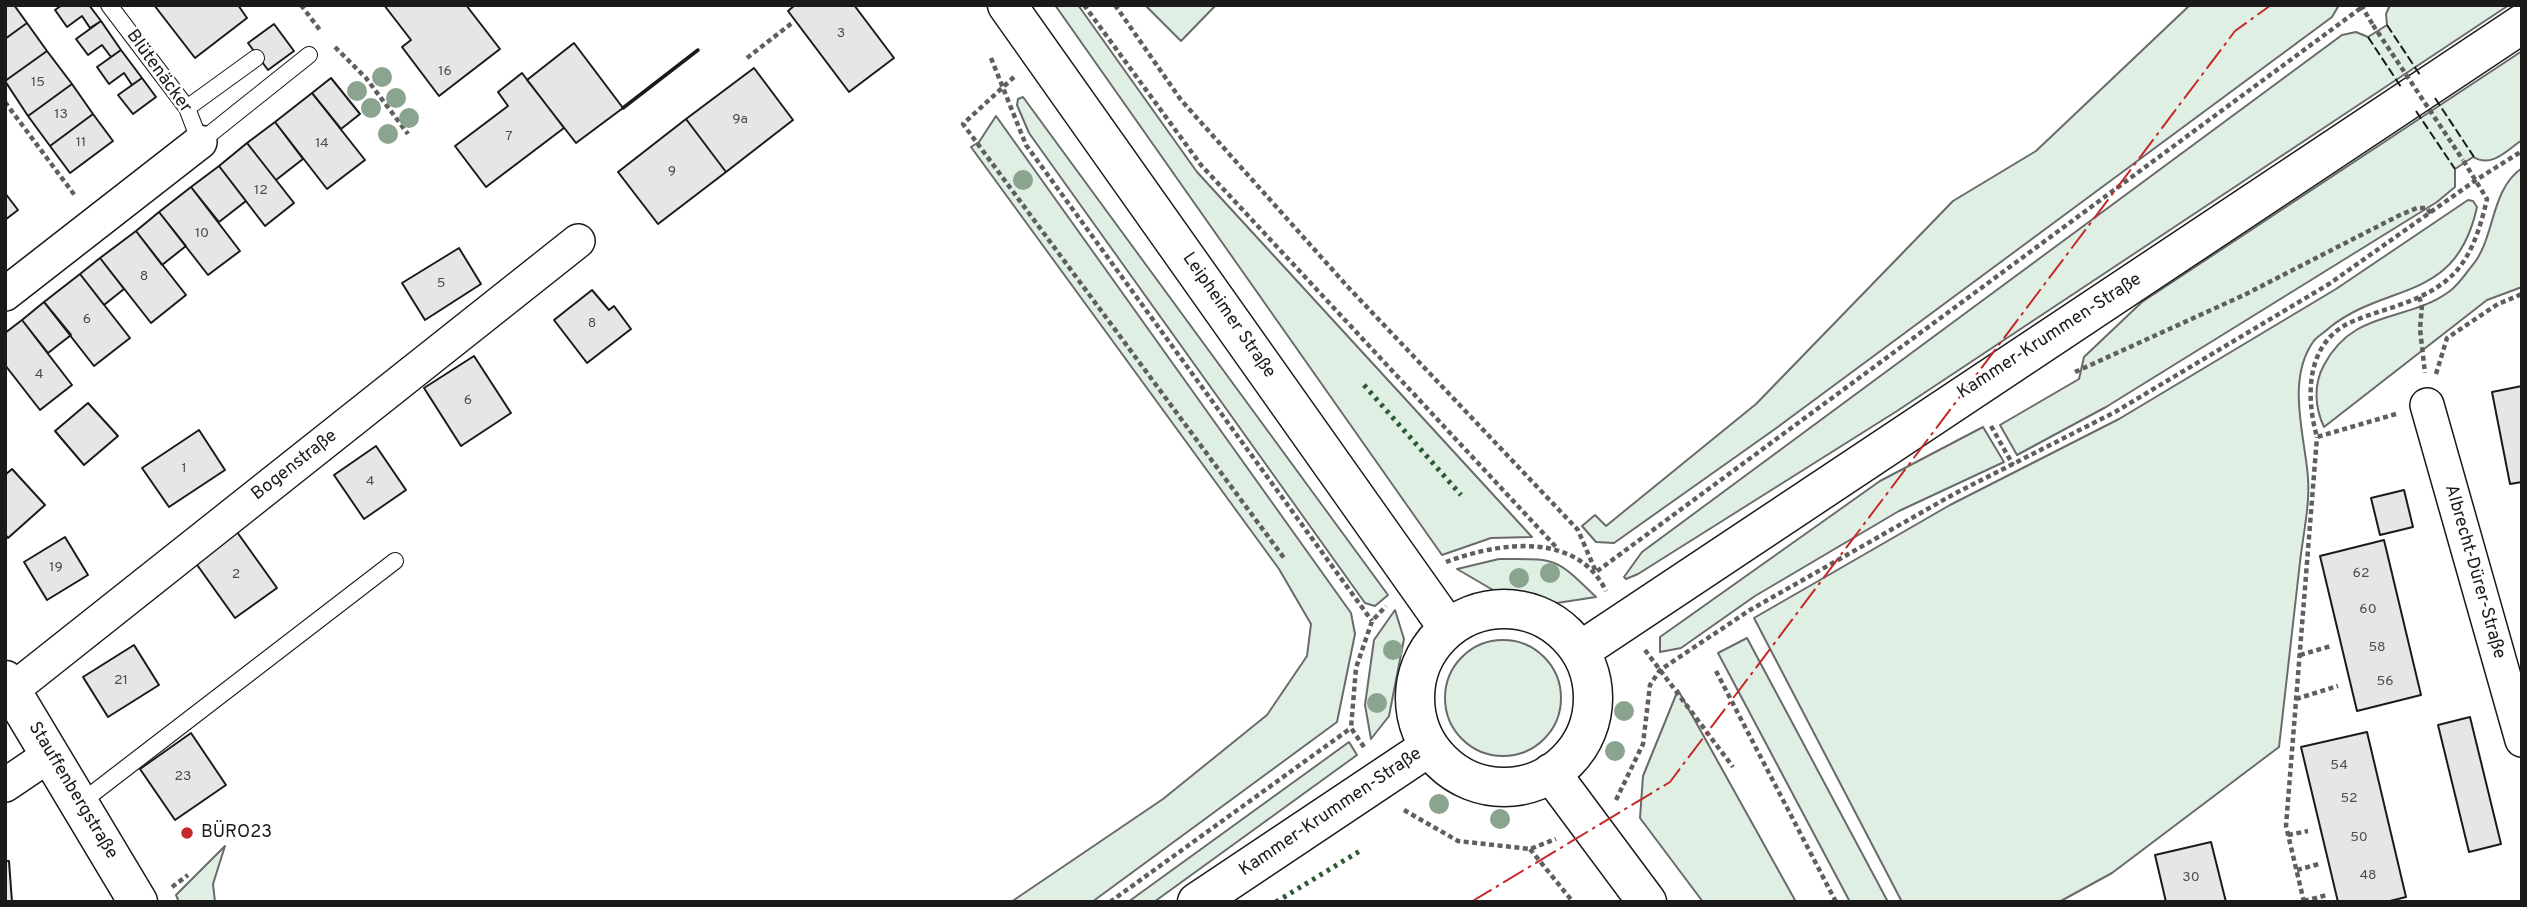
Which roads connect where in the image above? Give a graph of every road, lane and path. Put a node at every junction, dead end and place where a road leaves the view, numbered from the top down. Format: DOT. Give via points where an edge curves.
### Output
graph roads {
  1 [pos="109,5"];
  2 [pos="301,5"];
  3 [pos="1007,5"];
  4 [pos="1084,5"];
  5 [pos="1115,5"];
  6 [pos="2363,6"];
  7 [pos="792,23"];
  8 [pos="2522,24"];
  9 [pos="1040,52"];
  10 [pos="309,55"];
  11 [pos="256,58"];
  12 [pos="747,58"];
  13 [pos="991,58"];
  14 [pos="1003,87"];
  15 [pos="5,102"];
  16 [pos="187,108"];
  17 [pos="408,134"];
  18 [pos="200,142"];
  19 [pos="2522,151"];
  20 [pos="2476,180"];
  21 [pos="2431,214"];
  22 [pos="96,223"];
  23 [pos="578,241"];
  24 [pos="5,294"];
  25 [pos="2522,294"];
  26 [pos="2419,297"];
  27 [pos="2075,372"];
  28 [pos="2427,405"];
  29 [pos="1991,426"];
  30 [pos="2317,437"];
  31 [pos="2014,465"];
  32 [pos="1556,548"];
  33 [pos="1284,558"];
  34 [pos="395,561"];
  35 [pos="1446,562"];
  36 [pos="1596,572"];
  37 [pos="1607,593"];
  38 [pos="1391,601"];
  39 [pos="1372,621"];
  40 [pos="1448,628"];
  41 [pos="2331,646"];
  42 [pos="1643,647"];
  43 [pos="1580,651"];
  44 [pos="2300,654"];
  45 [pos="1660,670"];
  46 [pos="1716,671"];
  47 [pos="8,685"];
  48 [pos="2337,686"];
  49 [pos="2296,699"];
  50 [pos="1352,728"];
  51 [pos="2522,740"];
  52 [pos="1429,747"];
  53 [pos="1365,750"];
  54 [pos="51,754"];
  55 [pos="1733,766"];
  56 [pos="1551,773"];
  57 [pos="5,785"];
  58 [pos="1619,798"];
  59 [pos="79,804"];
  60 [pos="1400,807"];
  61 [pos="2308,831"];
  62 [pos="2288,835"];
  63 [pos="1560,837"];
  64 [pos="1530,849"];
  65 [pos="2319,864"];
  66 [pos="2297,870"];
  67 [pos="2327,895"];
  68 [pos="2304,901"];
  69 [pos="138,902"];
  70 [pos="1110,902"];
  71 [pos="1197,902"];
  72 [pos="1573,902"];
  73 [pos="1647,902"];
  74 [pos="1836,902"];
  1 -- 16 [label="lane, Blütenäcker"];
  2 -- 17 [label="path"];
  3 -- 9 [label="main road, Leipheimer Straße"];
  4 -- 32 [label="path" via="1201,164"];
  5 -- 36 [label="path" via="1181,100 1347,286 1578,530"];
  6 -- 20 [label="path, bridge"];
  6 -- 36 [label="path"];
  7 -- 12 [label="path"];
  8 -- 43 [label="main road, Kammer-Krummen-Straße"];
  9 -- 14 [label="path"];
  9 -- 40 [label="main road, Leipheimer Straße"];
  10 -- 18 [label="lane"];
  11 -- 16 [label="lane"];
  13 -- 14 [label="path"];
  14 -- 33 [label="path" via="963,124"];
  14 -- 39 [label="path" via="1026,145"];
  15 -- 22 [label="path"];
  16 -- 18 [label="lane, Blütenäcker"];
  18 -- 22 [label="street"];
  19 -- 20 [label="path"];
  20 -- 21 [label="path"];
  20 -- 26 [label="path" via="2487,198 2480,231 2445,282"];
  21 -- 27 [label="path" via="2427,208 2417,208 2400,215 2244,295"];
  21 -- 31 [label="path" via="2329,284 2115,412"];
  22 -- 24 [label="street"];
  23 -- 47 [label="street, Bogenstraße"];
  25 -- 28 [label="path" via="2498,304 2447,338"];
  26 -- 28 [label="path"];
  26 -- 30 [label="path" via="2346,324 2323,347 2311,373 2309,409"];
  28 -- 30 [label="path"];
  28 -- 51 [label="street, Albrecht-Dürer-Straße"];
  29 -- 31 [label="path"];
  30 -- 44 [label="path"];
  31 -- 45 [label="path" via="1750,610"];
  32 -- 35 [label="path" via="1503,547"];
  32 -- 36 [label="path"];
  34 -- 59 [label="lane"];
  36 -- 37 [label="path"];
  38 -- 39 [label="path"];
  39 -- 50 [label="path" via="1356,668"];
  40 -- 43 [label="main road, Kammer-Krummen-Straße" via="1474,613 1504,608 1534,613 1560,628"];
  40 -- 52 [label="main road, Kammer-Krummen-Straße" via="1418,671 1414,697 1418,723"];
  41 -- 44 [label="path"];
  42 -- 45 [label="path"];
  43 -- 56 [label="main road, Kammer-Krummen-Straße" via="1590,677 1593,705 1586,732 1572,755"];
  44 -- 49 [label="path"];
  45 -- 55 [label="path"];
  45 -- 58 [label="path" via="1650,685 1643,744"];
  46 -- 74 [label="path"];
  47 -- 54 [label="main road, Stauffenbergstraße"];
  48 -- 49 [label="path"];
  49 -- 62 [label="path"];
  50 -- 53 [label="path"];
  50 -- 70 [label="path"];
  52 -- 56 [label="main road, Kammer-Krummen-Straße" via="1448,767 1472,781 1498,787 1526,784"];
  52 -- 71 [label="main road, Kammer-Krummen-Straße"];
  54 -- 57 [label="street"];
  54 -- 59 [label="main road, Stauffenbergstraße"];
  56 -- 73 [label="main road"];
  59 -- 69 [label="main road, Stauffenbergstraße"];
  60 -- 64 [label="path" via="1458,841"];
  61 -- 62 [label="path"];
  62 -- 66 [label="path"];
  63 -- 64 [label="path"];
  64 -- 72 [label="path"];
  65 -- 66 [label="path"];
  66 -- 68 [label="path"];
  67 -- 68 [label="path"];
}
